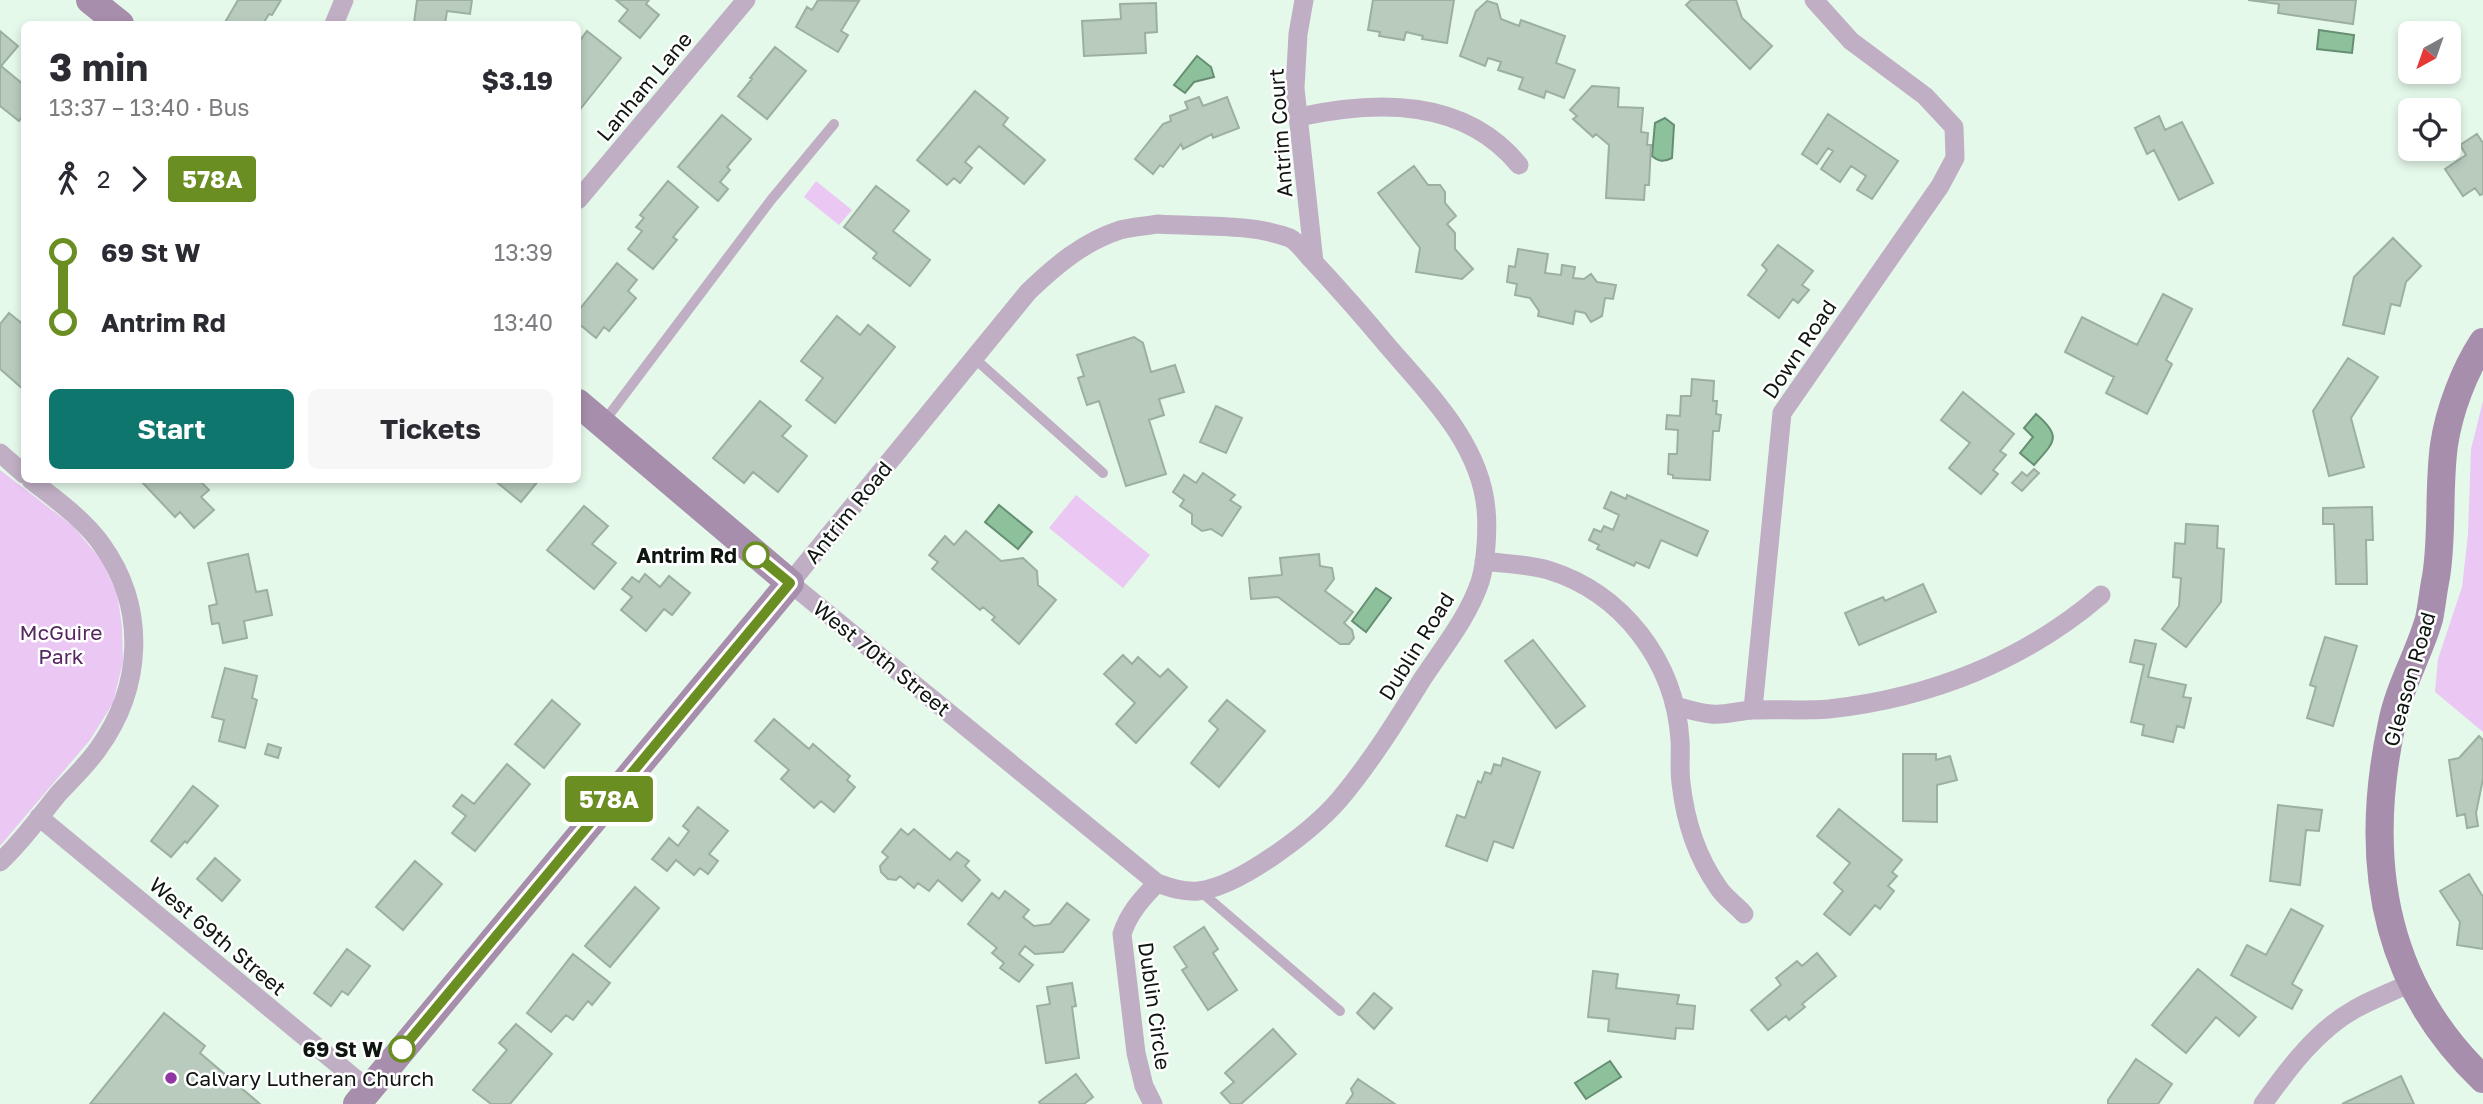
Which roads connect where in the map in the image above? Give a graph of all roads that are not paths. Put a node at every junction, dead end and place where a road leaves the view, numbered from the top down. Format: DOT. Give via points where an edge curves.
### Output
graph roads {
  1 [pos="90,0"];
  2 [pos="344,0"];
  3 [pos="746,0"];
  4 [pos="1304,0"];
  5 [pos="1814,0"];
  6 [pos="116,21"];
  7 [pos="335,21"];
  8 [pos="1299,117"];
  9 [pos="834,124"];
  10 [pos="1520,165"];
  11 [pos="581,196"];
  12 [pos="1314,262"];
  13 [pos="2483,342"];
  14 [pos="974,358"];
  15 [pos="581,406"];
  16 [pos="602,424"];
  17 [pos="0,453"];
  18 [pos="21,471"];
  19 [pos="1103,472"];
  20 [pos="35,483"];
  21 [pos="1484,561"];
  22 [pos="790,583"];
  23 [pos="2101,595"];
  24 [pos="1675,706"];
  25 [pos="1753,709"];
  26 [pos="39,817"];
  27 [pos="0,862"];
  28 [pos="1157,883"];
  29 [pos="1200,891"];
  30 [pos="1744,914"];
  31 [pos="2410,983"];
  32 [pos="1340,1011"];
  33 [pos="2483,1079"];
  34 [pos="363,1097"];
  35 [pos="1153,1104"];
  36 [pos="2263,1104"];
  1 -- 6 [label="street"];
  2 -- 7 [label="street"];
  3 -- 11 [label="street, Lanham Lane"];
  4 -- 8 [label="street, Antrim Court" via="1296,75"];
  5 -- 25 [label="street, Down Road" via="1851,41 1925,96 1954,127 1955,158 1782,413"];
  8 -- 10 [label="street" via="1339,108 1422,109 1484,131"];
  8 -- 12 [label="street, Antrim Court"];
  9 -- 16 [label="lane"];
  12 -- 14 [label="street, Antrim Road" via="1293,239 1265,233 1158,224 1121,230 1085,245 1055,266"];
  12 -- 21 [label="street, Dublin Road" via="1443,411 1464,443 1486,509"];
  13 -- 31 [label="street, Gleason Road" via="2456,399 2444,444 2438,564 2429,618 2392,721 2384,767 2378,831 2383,888 2392,936"];
  14 -- 19 [label="lane"];
  14 -- 22 [label="street, Antrim Road"];
  15 -- 16 [label="street, West 70th Street"];
  16 -- 22 [label="street, West 70th Street"];
  17 -- 18 [label="street"];
  20 -- 26 [label="street" via="101,543 120,575 132,610 136,647 131,684 117,717 98,749"];
  21 -- 24 [label="street" via="1546,570 1582,584 1615,606 1661,666"];
  21 -- 29 [label="street, Dublin Road" via="1463,617 1368,764 1337,803 1292,843 1253,868"];
  22 -- 28 [label="street, West 70th Street"];
  22 -- 34 [label="street, Antrim Road"];
  23 -- 25 [label="street" via="2071,621 2033,643 1992,666 1938,687 1827,709"];
  24 -- 25 [label="street" via="1713,715"];
  24 -- 30 [label="street" via="1686,819 1718,888"];
  26 -- 27 [label="street"];
  26 -- 34 [label="street, West 69th Street"];
  28 -- 29 [label="street" via="1180,891"];
  28 -- 35 [label="street, Dublin Circle" via="1134,907 1122,934 1136,1053"];
  29 -- 32 [label="lane"];
  31 -- 33 [label="street, Gleason Road" via="2440,1030"];
  31 -- 36 [label="street" via="2353,1010 2322,1034"];
}
